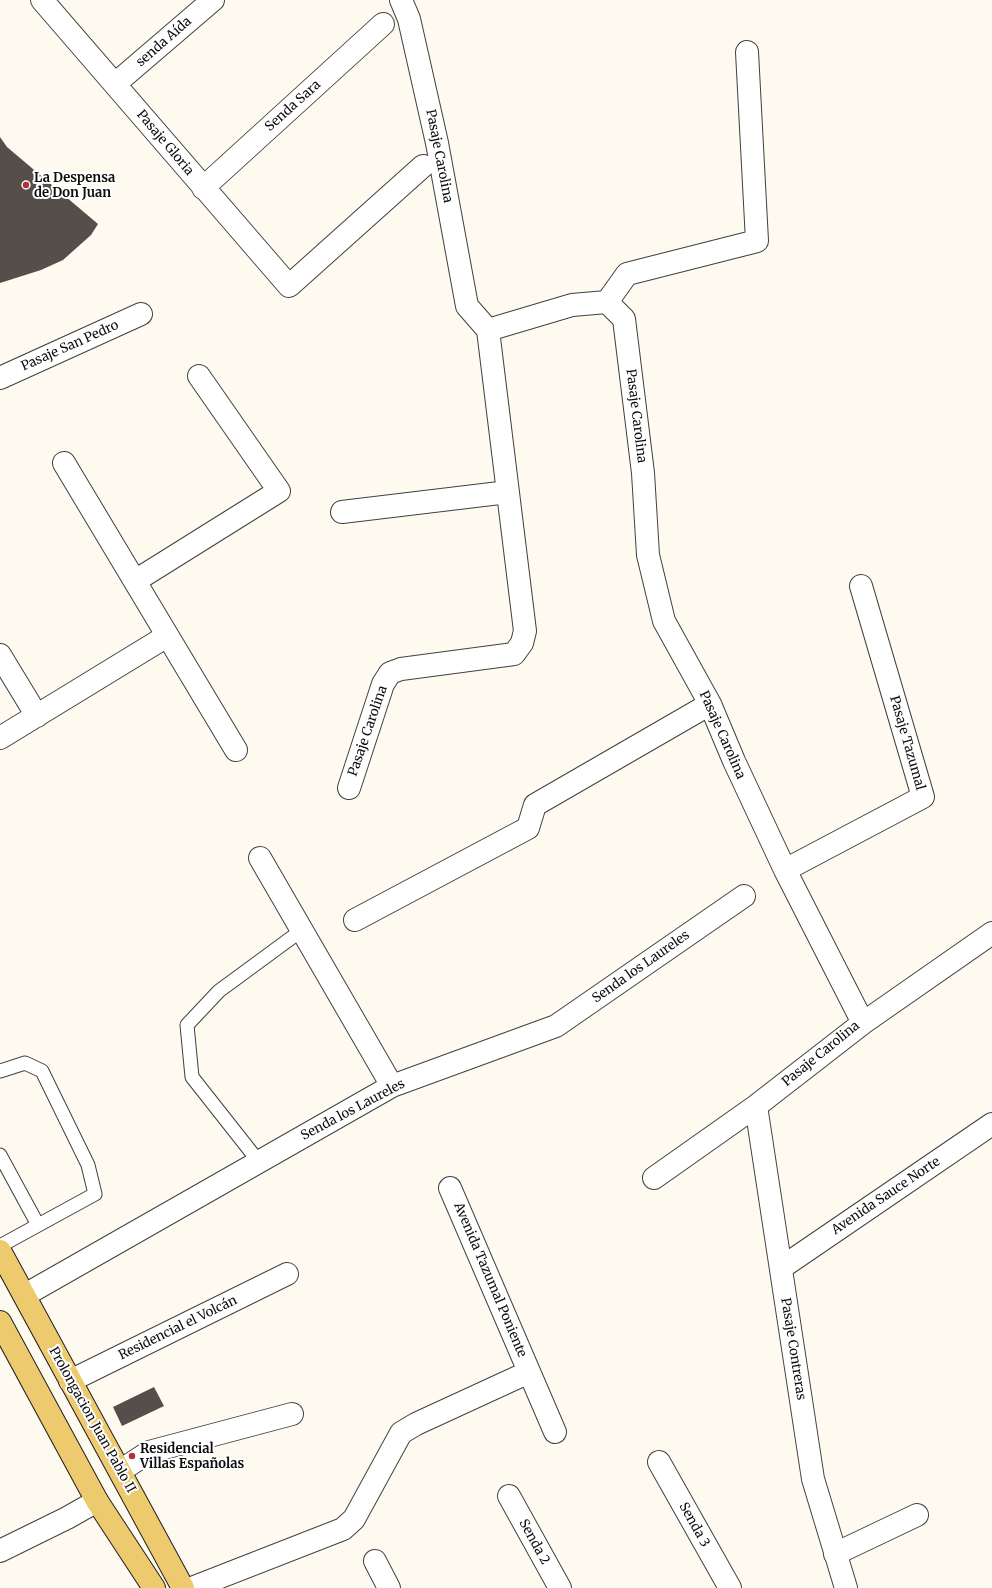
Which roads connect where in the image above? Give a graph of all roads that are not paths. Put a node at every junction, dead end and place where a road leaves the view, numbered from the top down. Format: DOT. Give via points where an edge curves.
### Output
graph roads {
  1 [pos="42,0"];
  2 [pos="214,0"];
  3 [pos="401,0"];
  4 [pos="383,24"];
  5 [pos="746,52"];
  6 [pos="115,84"];
  7 [pos="423,166"];
  8 [pos="203,188"];
  9 [pos="607,302"];
  10 [pos="141,314"];
  11 [pos="488,330"];
  12 [pos="199,376"];
  13 [pos="0,378"];
  14 [pos="64,463"];
  15 [pos="508,492"];
  16 [pos="342,512"];
  17 [pos="135,581"];
  18 [pos="861,586"];
  19 [pos="167,636"];
  20 [pos="0,655"];
  21 [pos="710,704"];
  22 [pos="37,716"];
  23 [pos="0,738"];
  24 [pos="236,750"];
  25 [pos="349,788"];
  26 [pos="260,858"];
  27 [pos="785,870"];
  28 [pos="744,896"];
  29 [pos="355,920"];
  30 [pos="302,930"];
  31 [pos="992,933"];
  32 [pos="863,1023"];
  33 [pos="0,1071"];
  34 [pos="392,1086"];
  35 [pos="756,1106"];
  36 [pos="992,1124"];
  37 [pos="0,1155"];
  38 [pos="259,1162"];
  39 [pos="654,1178"];
  40 [pos="450,1188"];
  41 [pos="38,1225"];
  42 [pos="0,1246"];
  43 [pos="0,1252"];
  44 [pos="781,1268"];
  45 [pos="287,1274"];
  46 [pos="25,1295"];
  47 [pos="0,1322"];
  48 [pos="529,1372"];
  49 [pos="70,1381"];
  50 [pos="292,1414"];
  51 [pos="555,1432"];
  52 [pos="659,1462"];
  53 [pos="120,1471"];
  54 [pos="509,1496"];
  55 [pos="97,1501"];
  56 [pos="917,1515"];
  57 [pos="0,1551"];
  58 [pos="835,1554"];
  59 [pos="375,1561"];
  60 [pos="154,1588"];
  61 [pos="183,1588"];
  62 [pos="192,1588"];
  63 [pos="389,1588"];
  64 [pos="560,1588"];
  65 [pos="730,1588"];
  66 [pos="846,1588"];
  1 -- 6 [label="street, Pasaje Gloria"];
  2 -- 6 [label="street, senda Aída"];
  3 -- 11 [label="street, Pasaje Carolina" via="409,19 437,143 467,306"];
  4 -- 8 [label="street, Senda Sara"];
  5 -- 9 [label="street" via="757,241 627,274"];
  6 -- 8 [label="street, Pasaje Gloria"];
  7 -- 8 [label="street, Pasaje Gloria" via="290,286"];
  9 -- 11 [label="street" via="572,305"];
  9 -- 21 [label="street, Pasaje Carolina" via="624,319 643,473 648,555 664,621"];
  10 -- 13 [label="street, Pasaje San Pedro"];
  11 -- 15 [label="street, Pasaje Carolina"];
  12 -- 17 [label="street" via="279,491"];
  14 -- 17 [label="street"];
  15 -- 16 [label="street"];
  15 -- 25 [label="street, Pasaje Carolina" via="525,631 522,643 514,654 401,669 390,673 383,684"];
  17 -- 19 [label="street"];
  18 -- 27 [label="street, Pasaje Tazumal" via="923,797"];
  19 -- 22 [label="street"];
  19 -- 24 [label="street"];
  20 -- 22 [label="street"];
  21 -- 27 [label="street, Pasaje Carolina" via="734,762"];
  21 -- 29 [label="street" via="535,804 528,828"];
  22 -- 23 [label="street"];
  26 -- 30 [label="street"];
  27 -- 32 [label="street, Pasaje Carolina"];
  28 -- 34 [label="street, Senda los Laureles" via="556,1026"];
  30 -- 34 [label="street"];
  30 -- 38 [label="lane" via="219,991 187,1025 192,1077"];
  31 -- 32 [label="street"];
  32 -- 35 [label="street, Pasaje Carolina"];
  33 -- 41 [label="lane" via="25,1063 42,1071 88,1165 95,1194"];
  34 -- 38 [label="street, Senda los Laureles"];
  35 -- 39 [label="street, Pasaje Carolina"];
  35 -- 44 [label="street, Pasaje Contreras"];
  36 -- 44 [label="street, Avenida Sauce Norte"];
  37 -- 41 [label="lane"];
  38 -- 46 [label="street, Senda los Laureles"];
  40 -- 48 [label="street, Avenida Tazumal Poniente"];
  41 -- 42 [label="lane"];
  43 -- 46 [label="main road, Prolongacion Juan Pablo II"];
  44 -- 58 [label="street, Pasaje Contreras" via="813,1479"];
  45 -- 49 [label="street, Residencial el Volcán"];
  46 -- 49 [label="main road, Prolongacion Juan Pablo II"];
  47 -- 55 [label="main road"];
  48 -- 51 [label="street, Avenida Tazumal Poniente"];
  48 -- 62 [label="street, Avenida Tazumal Poniente" via="401,1433 354,1518 343,1529"];
  49 -- 53 [label="main road, Prolongacion Juan Pablo II"];
  50 -- 53 [label="street" via="149,1452"];
  52 -- 65 [label="street, Senda 3"];
  53 -- 61 [label="main road, Prolongacion Juan Pablo II"];
  54 -- 64 [label="street, Senda 2"];
  55 -- 57 [label="street"];
  55 -- 60 [label="main road"];
  56 -- 58 [label="street"];
  58 -- 66 [label="street, Pasaje Contreras"];
  59 -- 63 [label="street"];
}
